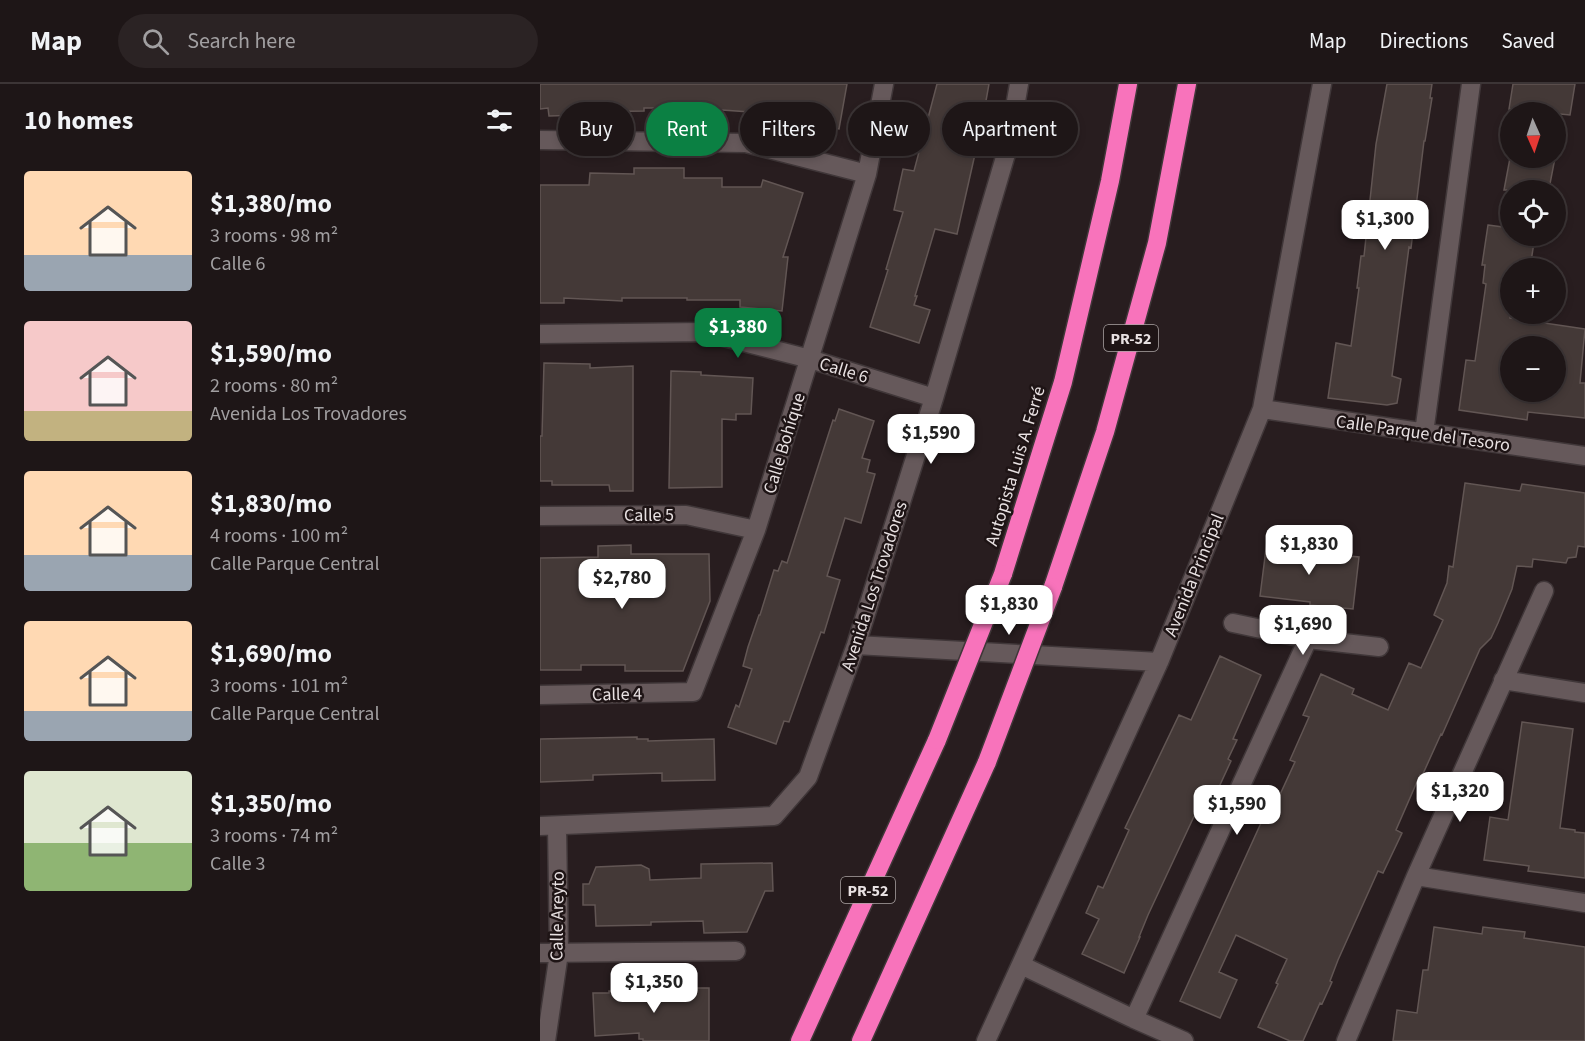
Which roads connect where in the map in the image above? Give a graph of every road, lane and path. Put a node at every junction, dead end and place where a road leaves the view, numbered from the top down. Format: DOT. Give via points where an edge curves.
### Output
graph roads {
  1 [pos="884,84"];
  2 [pos="1019,84"];
  3 [pos="1128,84"];
  4 [pos="1187,84"];
  5 [pos="1322,84"];
  6 [pos="1471,84"];
  7 [pos="540,140"];
  8 [pos="867,174"];
  9 [pos="540,334"];
  10 [pos="810,359"];
  11 [pos="934,398"];
  12 [pos="1262,409"];
  13 [pos="1424,433"];
  14 [pos="1585,456"];
  15 [pos="540,516"];
  16 [pos="756,530"];
  17 [pos="1544,591"];
  18 [pos="1233,623"];
  19 [pos="1308,639"];
  20 [pos="856,645"];
  21 [pos="1379,647"];
  22 [pos="1159,662"];
  23 [pos="1503,680"];
  24 [pos="693,692"];
  25 [pos="1585,693"];
  26 [pos="540,695"];
  27 [pos="548,826"];
  28 [pos="1416,876"];
  29 [pos="1585,903"];
  30 [pos="736,951"];
  31 [pos="540,953"];
  32 [pos="559,953"];
  33 [pos="1021,965"];
  34 [pos="1134,1019"];
  35 [pos="546,1041"];
  36 [pos="800,1041"];
  37 [pos="861,1041"];
  38 [pos="986,1041"];
  39 [pos="1184,1041"];
  40 [pos="1346,1041"];
  1 -- 8 [label="street, Calle Bohíque"];
  2 -- 11 [label="street, Avenida Los Trovadores" via="1008,147"];
  3 -- 36 [label="highway, Autopista Luis A. Ferré / PR-52, bridge" via="1110,181 1063,382 1003,573 937,740"];
  4 -- 37 [label="highway, PR-52, bridge" via="1157,243 1105,432 1053,587 987,762"];
  5 -- 12 [label="street, Avenida Principal"];
  6 -- 13 [label="street"];
  7 -- 8 [label="street" via="746,143"];
  8 -- 10 [label="street, Calle Bohíque"];
  9 -- 10 [label="street, Calle 6" via="704,332"];
  10 -- 11 [label="street, Calle 6"];
  10 -- 16 [label="street, Calle Bohíque"];
  11 -- 20 [label="street, Avenida Los Trovadores"];
  12 -- 13 [label="street, Calle Parque del Tesoro"];
  12 -- 22 [label="street, Avenida Principal"];
  13 -- 14 [label="street, Calle Parque del Tesoro"];
  15 -- 16 [label="street, Calle 5" via="686,515"];
  16 -- 24 [label="street, Calle Bohíque"];
  17 -- 23 [label="street"];
  18 -- 19 [label="street"];
  19 -- 21 [label="street"];
  19 -- 34 [label="street"];
  20 -- 22 [label="street"];
  20 -- 27 [label="street, Avenida Los Trovadores" via="808,777 774,816"];
  22 -- 33 [label="street, Avenida Principal"];
  23 -- 25 [label="street"];
  23 -- 28 [label="street"];
  24 -- 26 [label="street, Calle 4"];
  27 -- 32 [label="street, Calle Areyto"];
  28 -- 29 [label="street"];
  28 -- 40 [label="street"];
  30 -- 32 [label="street"];
  31 -- 32 [label="street"];
  32 -- 35 [label="street, Calle Areyto"];
  33 -- 34 [label="street"];
  33 -- 38 [label="street, Avenida Principal"];
  34 -- 39 [label="street"];
}
